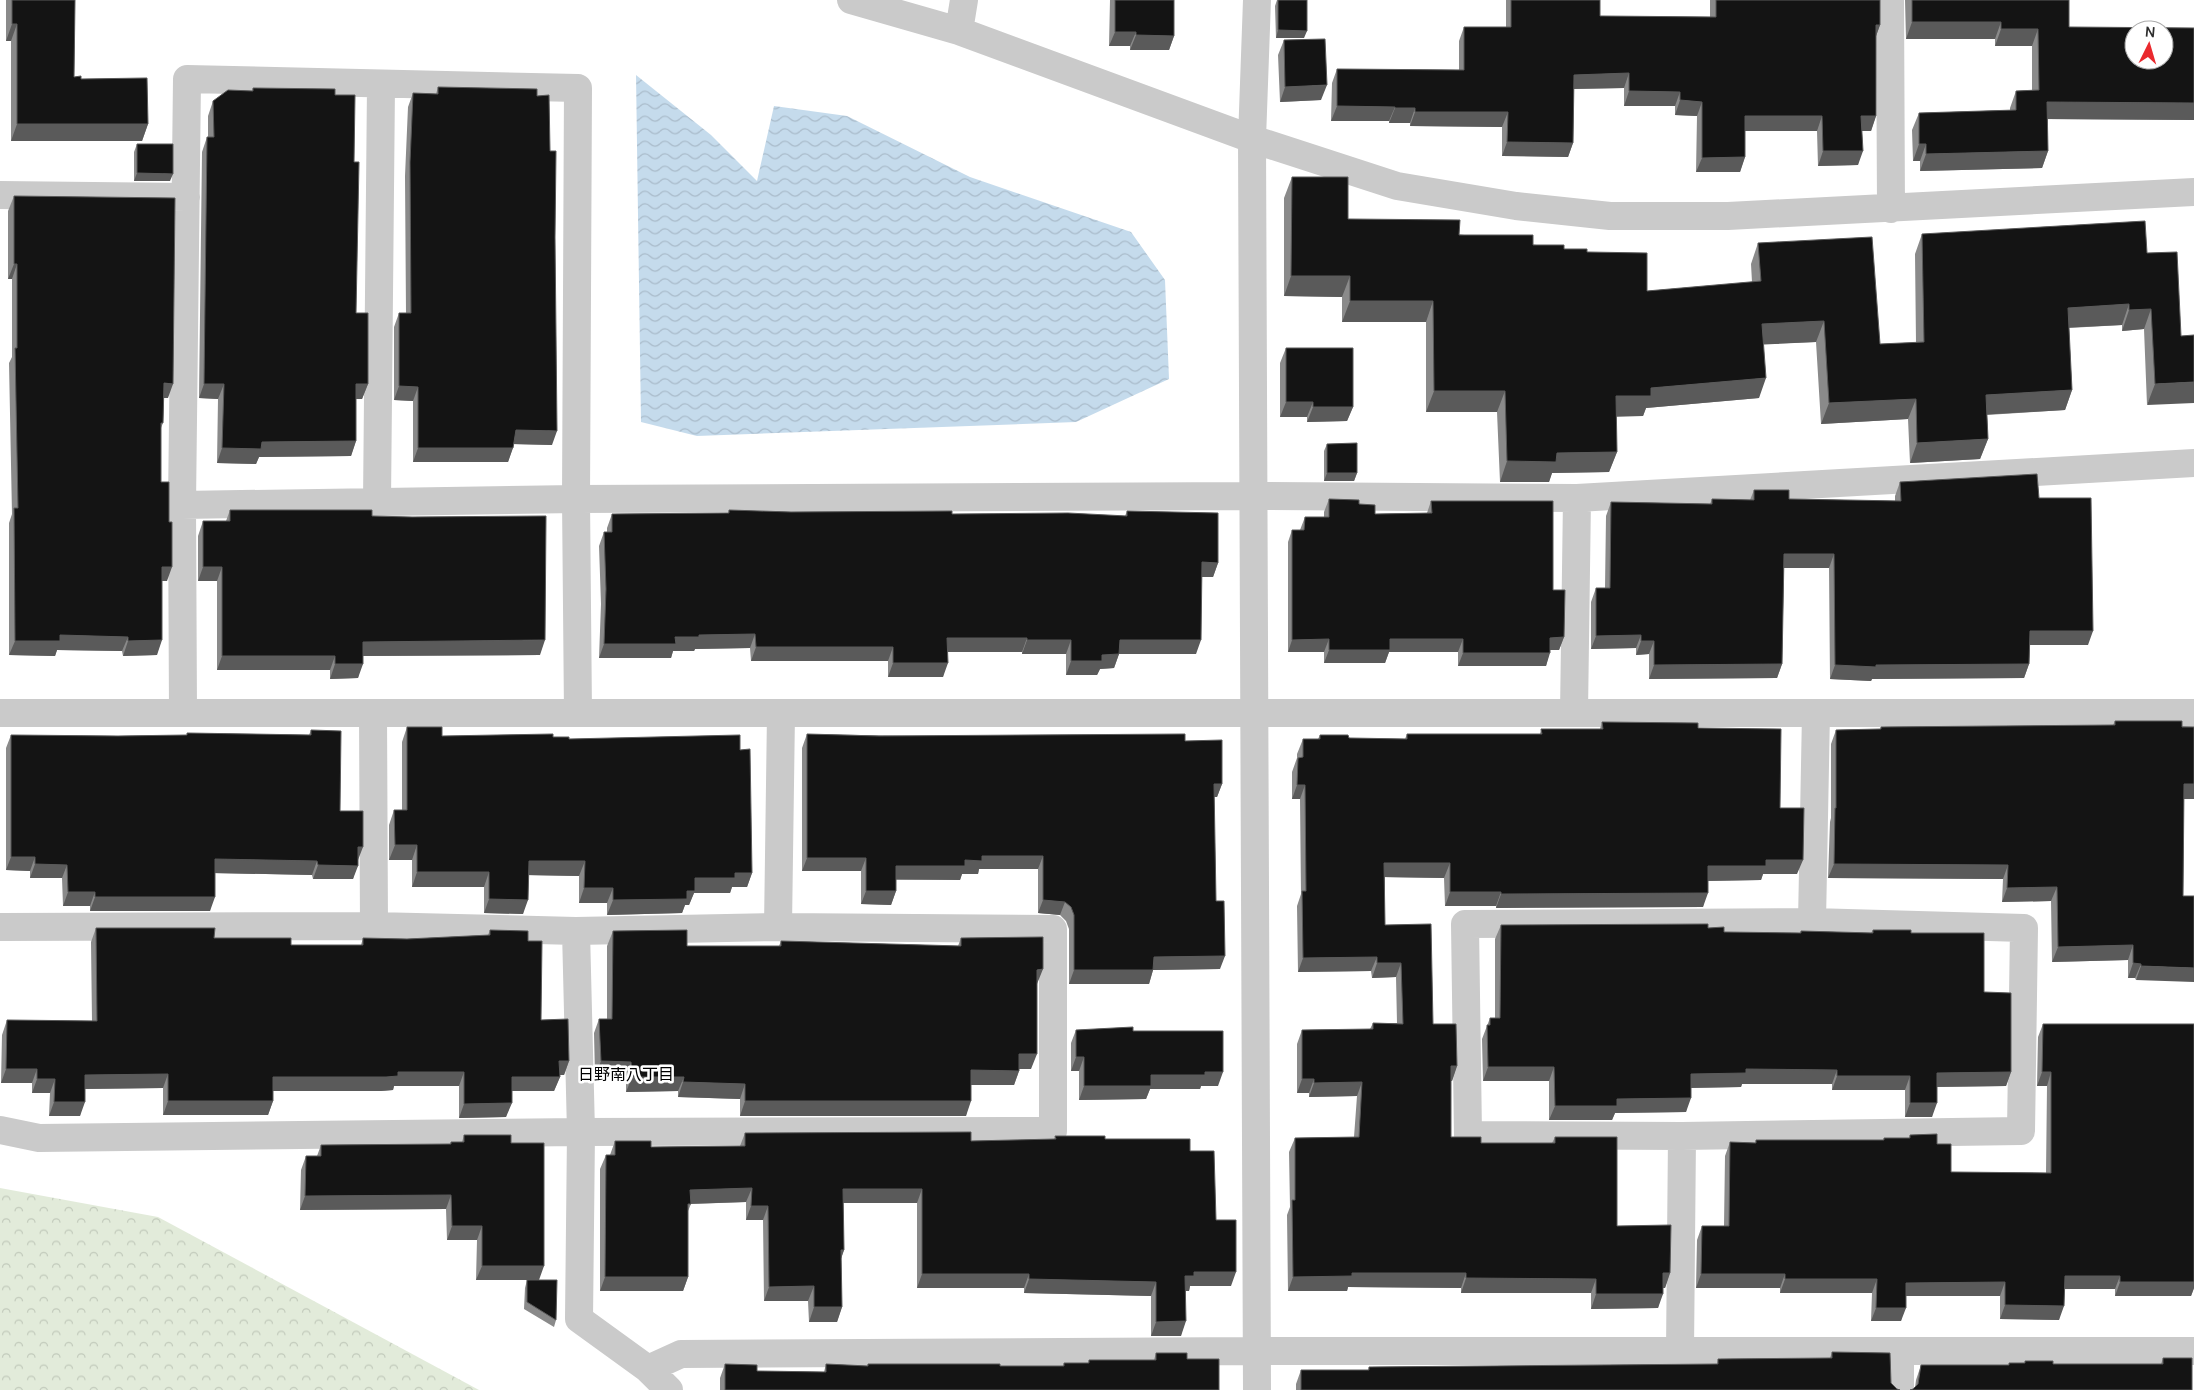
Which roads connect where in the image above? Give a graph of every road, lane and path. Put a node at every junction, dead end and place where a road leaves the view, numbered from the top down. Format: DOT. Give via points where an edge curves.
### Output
graph roads {
  1 [pos="851,0"];
  2 [pos="964,0"];
  3 [pos="1256,0"];
  4 [pos="1890,0"];
  5 [pos="960,31"];
  6 [pos="380,84"];
  7 [pos="1252,140"];
  8 [pos="2194,192"];
  9 [pos="0,195"];
  10 [pos="186,197"];
  11 [pos="1891,209"];
  12 [pos="2194,463"];
  13 [pos="1254,496"];
  14 [pos="1577,498"];
  15 [pos="576,499"];
  16 [pos="377,502"];
  17 [pos="182,505"];
  18 [pos="0,713"];
  19 [pos="183,713"];
  20 [pos="374,713"];
  21 [pos="578,713"];
  22 [pos="780,713"];
  23 [pos="1254,713"];
  24 [pos="1574,713"];
  25 [pos="1816,713"];
  26 [pos="2194,713"];
  27 [pos="1812,922"];
  28 [pos="374,926"];
  29 [pos="0,927"];
  30 [pos="778,927"];
  31 [pos="576,931"];
  32 [pos="0,1130"];
  33 [pos="581,1132"];
  34 [pos="1682,1136"];
  35 [pos="1257,1351"];
  36 [pos="1680,1351"];
  37 [pos="1900,1351"];
  38 [pos="2194,1351"];
  39 [pos="648,1369"];
  40 [pos="669,1390"];
  41 [pos="1257,1390"];
  42 [pos="1900,1390"];
  1 -- 5 [label="street"];
  2 -- 5 [label="street"];
  3 -- 7 [label="street"];
  4 -- 11 [label="street"];
  5 -- 7 [label="street"];
  6 -- 10 [label="street" via="188,79"];
  6 -- 15 [label="street" via="578,88"];
  6 -- 16 [label="street"];
  7 -- 11 [label="street" via="1397,186 1516,206 1610,216 1728,216"];
  7 -- 13 [label="street"];
  8 -- 11 [label="street"];
  9 -- 10 [label="street"];
  10 -- 17 [label="street"];
  12 -- 14 [label="street"];
  13 -- 14 [label="street"];
  13 -- 15 [label="street"];
  13 -- 23 [label="street"];
  14 -- 24 [label="street"];
  15 -- 16 [label="street"];
  15 -- 21 [label="street"];
  16 -- 17 [label="street"];
  17 -- 19 [label="street"];
  18 -- 19 [label="street"];
  19 -- 20 [label="street"];
  20 -- 21 [label="street"];
  20 -- 28 [label="street"];
  21 -- 22 [label="street"];
  22 -- 23 [label="street"];
  22 -- 30 [label="street"];
  23 -- 24 [label="street"];
  23 -- 35 [label="street"];
  24 -- 25 [label="street"];
  25 -- 26 [label="street"];
  25 -- 27 [label="street"];
  27 -- 34 [label="street" via="2024,928 2021,1131"];
  27 -- 34 [label="street" via="1465,924 1468,1135"];
  28 -- 29 [label="street"];
  28 -- 31 [label="street"];
  30 -- 31 [label="street"];
  30 -- 33 [label="street" via="1053,929 1053,1131"];
  31 -- 33 [label="street"];
  32 -- 33 [label="street" via="39,1138"];
  33 -- 39 [label="street" via="579,1319"];
  34 -- 36 [label="street"];
  35 -- 36 [label="street"];
  35 -- 39 [label="street" via="681,1354"];
  35 -- 41 [label="street"];
  36 -- 37 [label="street"];
  37 -- 38 [label="street"];
  37 -- 42 [label="street"];
  39 -- 40 [label="street"];
}
